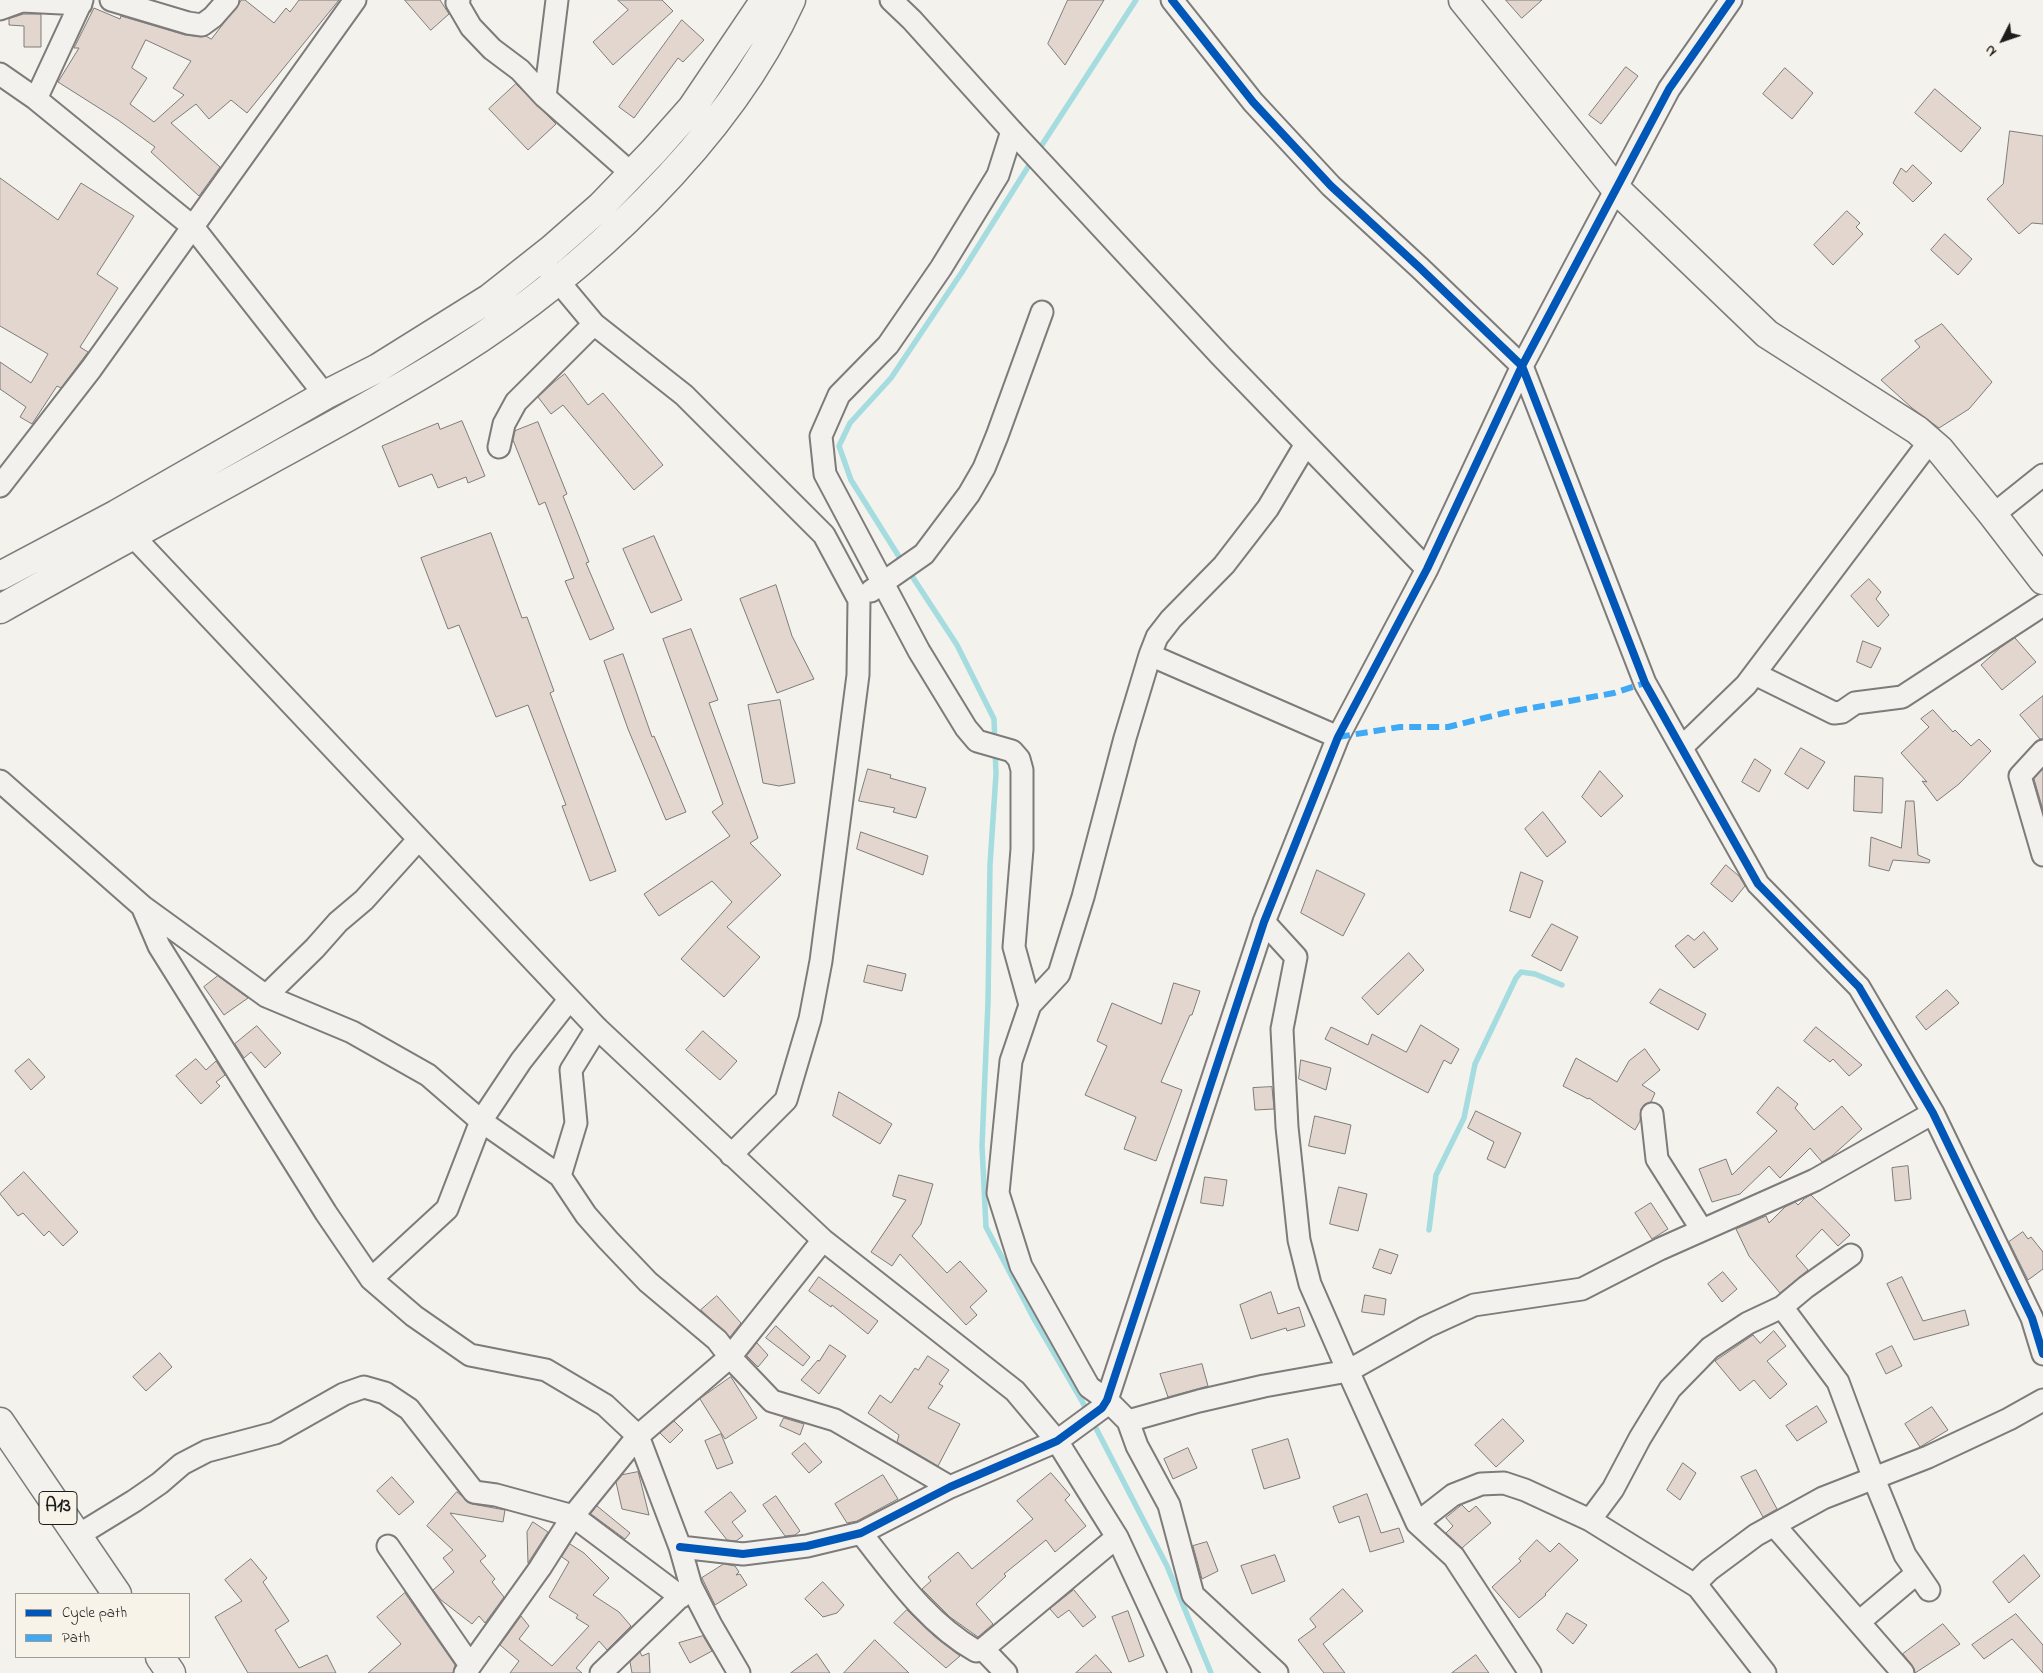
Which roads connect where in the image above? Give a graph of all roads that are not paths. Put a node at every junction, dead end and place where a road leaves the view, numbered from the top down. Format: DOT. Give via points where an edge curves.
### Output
graph roads {
  1 [pos="22,0"];
  2 [pos="111,0"];
  3 [pos="228,0"];
  4 [pos="355,0"];
  5 [pos="459,0"];
  6 [pos="557,0"];
  7 [pos="765,0"];
  8 [pos="791,0"];
  9 [pos="891,0"];
  10 [pos="1172,0"];
  11 [pos="1463,0"];
  12 [pos="1731,0"];
  13 [pos="82,2"];
  14 [pos="0,9"];
  15 [pos="0,74"];
  16 [pos="545,97"];
  17 [pos="36,99"];
  18 [pos="1019,138"];
  19 [pos="632,174"];
  20 [pos="1616,189"];
  21 [pos="193,227"];
  22 [pos="539,260"];
  23 [pos="558,280"];
  24 [pos="1042,312"];
  25 [pos="594,324"];
  26 [pos="1522,366"];
  27 [pos="325,395"];
  28 [pos="1930,441"];
  29 [pos="1306,444"];
  30 [pos="499,447"];
  31 [pos="2043,475"];
  32 [pos="0,486"];
  33 [pos="1993,514"];
  34 [pos="124,524"];
  35 [pos="1427,569"];
  36 [pos="0,576"];
  37 [pos="890,578"];
  38 [pos="2043,580"];
  39 [pos="859,600"];
  40 [pos="2043,605"];
  41 [pos="0,609"];
  42 [pos="1150,655"];
  43 [pos="1755,674"];
  44 [pos="1338,737"];
  45 [pos="1682,747"];
  46 [pos="2043,751"];
  47 [pos="0,781"];
  48 [pos="418,840"];
  49 [pos="2043,855"];
  50 [pos="142,906"];
  51 [pos="1264,922"];
  52 [pos="266,996"];
  53 [pos="569,1000"];
  54 [pos="1030,1005"];
  55 [pos="598,1028"];
  56 [pos="1933,1113"];
  57 [pos="1652,1114"];
  58 [pos="481,1121"];
  59 [pos="731,1154"];
  60 [pos="560,1176"];
  61 [pos="1702,1230"];
  62 [pos="824,1240"];
  63 [pos="1851,1255"];
  64 [pos="371,1278"];
  65 [pos="1782,1307"];
  66 [pos="2043,1354"];
  67 [pos="730,1357"];
  68 [pos="1348,1371"];
  69 [pos="2043,1400"];
  70 [pos="1105,1404"];
  71 [pos="1128,1421"];
  72 [pos="0,1422"];
  73 [pos="638,1436"];
  74 [pos="1057,1441"];
  75 [pos="1874,1479"];
  76 [pos="950,1487"];
  77 [pos="573,1516"];
  78 [pos="1590,1520"];
  79 [pos="1416,1523"];
  80 [pos="1774,1525"];
  81 [pos="861,1533"];
  82 [pos="77,1536"];
  83 [pos="1117,1537"];
  84 [pos="388,1546"];
  85 [pos="680,1547"];
  86 [pos="1698,1587"];
  87 [pos="686,1592"];
  88 [pos="116,1593"];
  89 [pos="1859,1622"];
  90 [pos="983,1649"];
  91 [pos="161,1658"];
  92 [pos="467,1669"];
  93 [pos="171,1673"];
  94 [pos="601,1673"];
  95 [pos="739,1673"];
  96 [pos="1006,1673"];
  97 [pos="1180,1673"];
  98 [pos="1277,1673"];
  99 [pos="1530,1673"];
  100 [pos="1765,1673"];
  101 [pos="1903,1673"];
  1 -- 13 [label="street"];
  1 -- 14 [label="street"];
  2 -- 3 [label="street" via="188,23 202,24"];
  4 -- 21 [label="street"];
  5 -- 16 [label="street" via="457,3 471,27"];
  6 -- 16 [label="street"];
  7 -- 19 [label="main road" via="692,108"];
  8 -- 23 [label="main road" via="752,72 716,122 628,217"];
  9 -- 18 [label="street"];
  10 -- 26 [label="street" via="1253,102 1331,186"];
  11 -- 20 [label="main road"];
  12 -- 20 [label="street" via="1670,89"];
  13 -- 17 [label="street"];
  15 -- 17 [label="street"];
  16 -- 19 [label="street"];
  17 -- 21 [label="street"];
  18 -- 29 [label="street"];
  18 -- 37 [label="street" via="941,268 888,345 838,396 821,436 825,474"];
  19 -- 22 [label="main road"];
  20 -- 26 [label="street"];
  20 -- 28 [label="main road" via="1767,334"];
  21 -- 27 [label="street"];
  21 -- 32 [label="street" via="91,369"];
  22 -- 23 [label="street"];
  22 -- 27 [label="main road" via="490,298 439,331"];
  23 -- 25 [label="street"];
  23 -- 34 [label="main road" via="456,353 391,393 194,503"];
  24 -- 37 [label="street" via="984,468 969,494 924,554"];
  25 -- 30 [label="street" via="516,402 504,424"];
  25 -- 39 [label="street" via="684,395 824,534"];
  26 -- 35 [label="street"];
  26 -- 45 [label="street" via="1645,683"];
  27 -- 34 [label="main road"];
  28 -- 33 [label="main road"];
  28 -- 43 [label="street"];
  29 -- 35 [label="street"];
  29 -- 42 [label="street" via="1268,508 1224,564 1157,637"];
  31 -- 33 [label="street"];
  33 -- 38 [label="main road"];
  34 -- 36 [label="main road"];
  34 -- 41 [label="main road"];
  34 -- 48 [label="street"];
  35 -- 44 [label="street"];
  37 -- 39 [label="street"];
  37 -- 54 [label="street" via="924,658 966,728 977,741 1012,751 1019,760 1022,770 1022,849 1014,947"];
  39 -- 59 [label="street" via="858,675 821,961 810,1019 786,1100"];
  40 -- 43 [label="street" via="1902,697 1856,703 1842,712 1834,713"];
  42 -- 44 [label="street"];
  42 -- 54 [label="street" via="1059,974"];
  43 -- 45 [label="street"];
  44 -- 51 [label="street"];
  45 -- 56 [label="street" via="1758,884 1858,987"];
  46 -- 49 [label="street" via="2020,776"];
  47 -- 50 [label="street"];
  48 -- 52 [label="street" via="364,900"];
  48 -- 53 [label="street"];
  50 -- 52 [label="street"];
  50 -- 64 [label="street" via="164,955 326,1213"];
  51 -- 68 [label="street" via="1296,957 1282,1029 1287,1127 1300,1240 1310,1284"];
  51 -- 70 [label="street"];
  52 -- 58 [label="street" via="352,1032 428,1074"];
  53 -- 55 [label="street"];
  53 -- 58 [label="street" via="521,1061"];
  54 -- 70 [label="street" via="1011,1062 998,1194 1021,1266 1089,1387"];
  55 -- 59 [label="street"];
  55 -- 60 [label="street" via="571,1070 576,1124"];
  56 -- 61 [label="street" via="1815,1180"];
  56 -- 66 [label="street" via="2032,1318"];
  57 -- 61 [label="street" via="1657,1159"];
  58 -- 60 [label="street"];
  58 -- 64 [label="street" via="447,1209"];
  59 -- 62 [label="street"];
  60 -- 67 [label="street" via="586,1215 608,1240 648,1282 717,1340"];
  61 -- 68 [label="street" via="1582,1289 1474,1305 1426,1327"];
  62 -- 67 [label="street"];
  62 -- 74 [label="street" via="1015,1391"];
  63 -- 65 [label="street"];
  64 -- 73 [label="street" via="414,1316 470,1355 546,1370 605,1405"];
  65 -- 75 [label="street" via="1838,1382"];
  65 -- 78 [label="street" via="1748,1323 1710,1348 1670,1389 1613,1489"];
  67 -- 73 [label="street"];
  67 -- 76 [label="street" via="772,1401 835,1420"];
  68 -- 71 [label="street" via="1264,1386"];
  68 -- 79 [label="street"];
  69 -- 75 [label="street" via="1928,1457"];
  70 -- 71 [label="street"];
  70 -- 74 [label="street"];
  71 -- 98 [label="street" via="1137,1446 1169,1505 1193,1595"];
  72 -- 82 [label="main road, A13"];
  73 -- 77 [label="street"];
  73 -- 85 [label="street"];
  74 -- 76 [label="street"];
  74 -- 83 [label="street"];
  75 -- 80 [label="street" via="1823,1498"];
  75 -- 89 [label="street" via="1905,1554 1923,1581"];
  76 -- 81 [label="street"];
  77 -- 82 [label="street" via="474,1492 408,1410 384,1393 364,1388 344,1394 275,1433 207,1451 182,1464 134,1501"];
  77 -- 87 [label="street"];
  77 -- 92 [label="street"];
  78 -- 79 [label="street" via="1504,1483 1480,1484 1453,1495"];
  78 -- 86 [label="street"];
  79 -- 99 [label="street" via="1454,1557"];
  80 -- 86 [label="street" via="1709,1570"];
  80 -- 89 [label="street"];
  81 -- 85 [label="street" via="807,1546 742,1554"];
  81 -- 90 [label="street" via="917,1604 962,1643 976,1651"];
  82 -- 88 [label="main road, A13"];
  83 -- 90 [label="street"];
  83 -- 97 [label="street"];
  84 -- 92 [label="street"];
  85 -- 87 [label="street"];
  86 -- 100 [label="street"];
  87 -- 94 [label="street"];
  87 -- 95 [label="street"];
  89 -- 101 [label="street"];
  90 -- 96 [label="street"];
  91 -- 93 [label="main road"];
}
